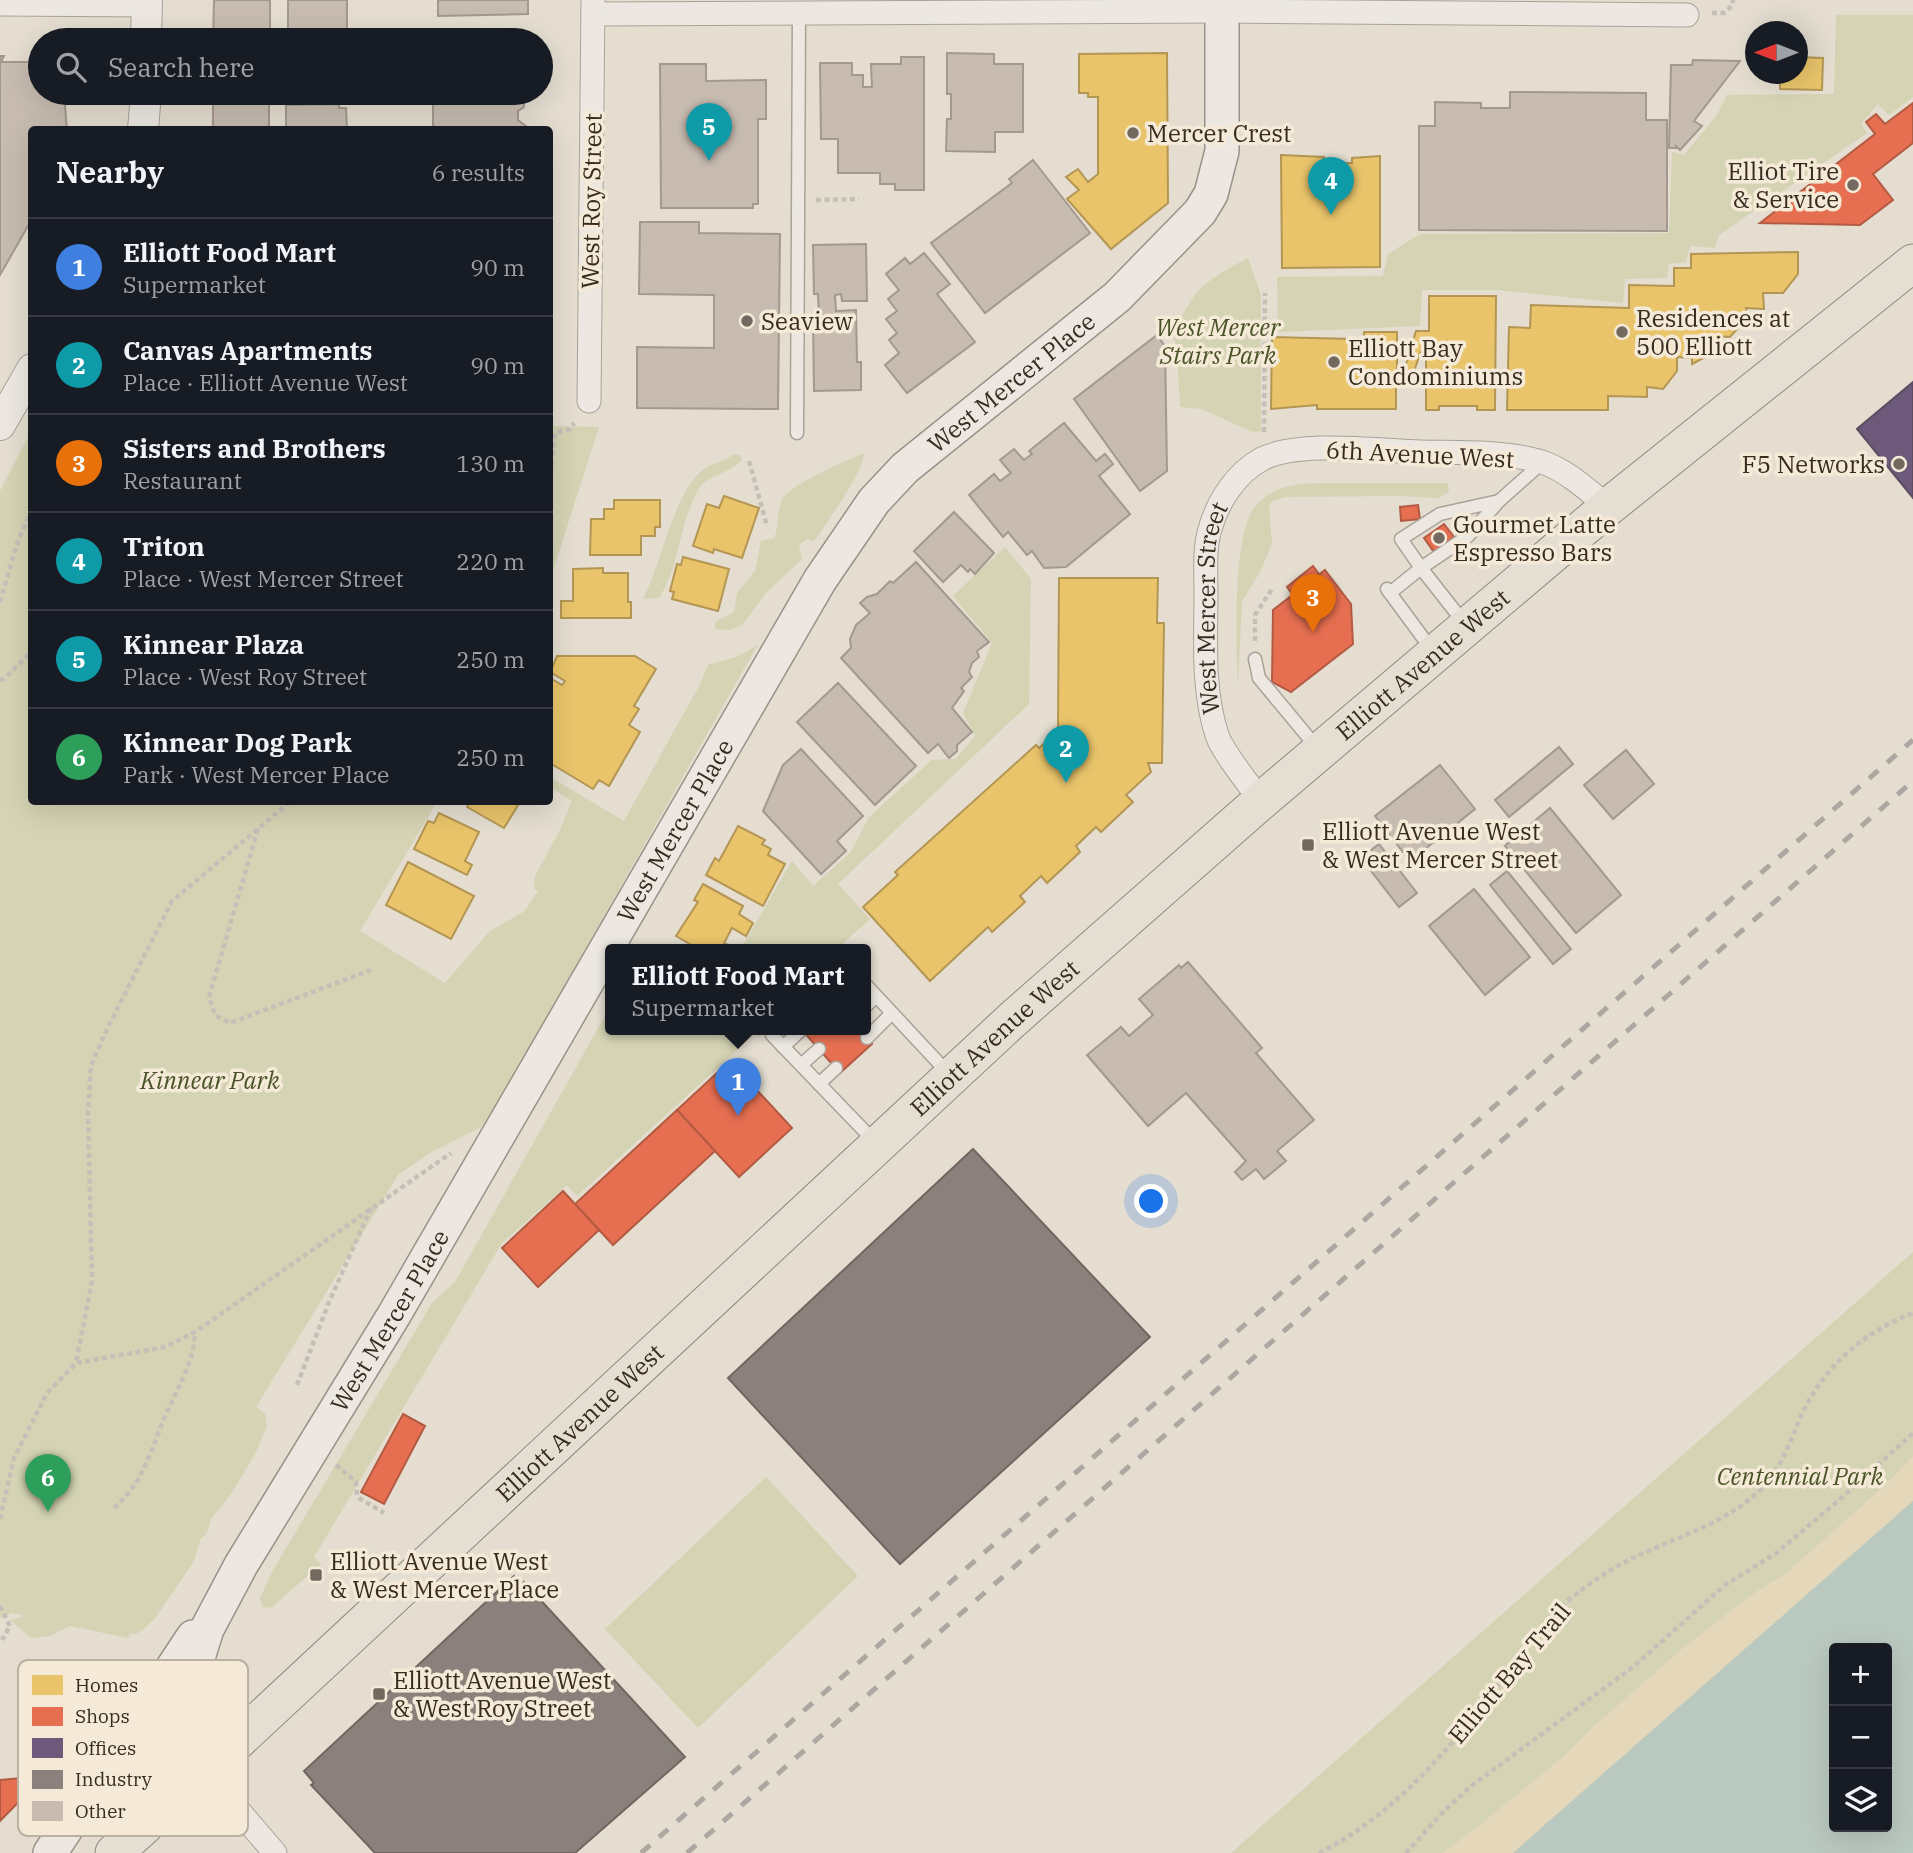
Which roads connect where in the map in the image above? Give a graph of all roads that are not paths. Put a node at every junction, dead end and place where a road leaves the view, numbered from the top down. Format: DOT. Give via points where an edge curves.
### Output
graph roads {
  1 [pos="147,3"];
  2 [pos="0,4"];
  3 [pos="1015,6"];
  4 [pos="1222,6"];
  5 [pos="593,7"];
  6 [pos="1694,9"];
  7 [pos="799,13"];
  8 [pos="146,28"];
  9 [pos="145,105"];
  10 [pos="144,126"];
  11 [pos="1913,263"];
  12 [pos="28,382"];
  13 [pos="589,401"];
  14 [pos="0,425"];
  15 [pos="797,433"];
  16 [pos="1263,450"];
  17 [pos="1543,462"];
  18 [pos="1499,500"];
  19 [pos="1608,507"];
  20 [pos="1422,568"];
  21 [pos="1467,626"];
  22 [pos="1435,653"];
  23 [pos="1255,659"];
  24 [pos="1320,751"];
  25 [pos="1261,802"];
  26 [pos="609,944"];
  27 [pos="605,951"];
  28 [pos="871,990"];
  29 [pos="876,996"];
  30 [pos="871,1001"];
  31 [pos="892,1013"];
  32 [pos="871,1034"];
  33 [pos="772,1035"];
  34 [pos="796,1035"];
  35 [pos="870,1035"];
  36 [pos="867,1038"];
  37 [pos="783,1047"];
  38 [pos="819,1049"];
  39 [pos="801,1065"];
  40 [pos="836,1068"];
  41 [pos="951,1076"];
  42 [pos="819,1084"];
  43 [pos="878,1144"];
  44 [pos="241,1565"];
  45 [pos="178,1660"];
  46 [pos="197,1660"];
  47 [pos="248,1731"];
  48 [pos="248,1821"];
  49 [pos="61,1836"];
  50 [pos="133,1836"];
  51 [pos="50,1853"];
  52 [pos="114,1853"];
  53 [pos="275,1853"];
  1 -- 2 [label="street"];
  1 -- 8 [label="street"];
  3 -- 4 [label="street"];
  3 -- 7 [label="street"];
  4 -- 6 [label="street"];
  4 -- 26 [label="main road, West Mercer Place" via="1222,150 1211,194 1200,212 1117,297 924,452 874,501 820,580"];
  5 -- 7 [label="street"];
  5 -- 13 [label="street, West Roy Street"];
  7 -- 15 [label="lane"];
  9 -- 10 [label="street"];
  11 -- 19 [label="main road, Elliott Avenue West"];
  12 -- 14 [label="street"];
  16 -- 17 [label="street, 6th Avenue West" via="1497,455"];
  16 -- 25 [label="street, West Mercer Street" via="1222,498 1209,531 1205,658 1217,738"];
  17 -- 18 [label="lane"];
  17 -- 19 [label="street, 6th Avenue West"];
  18 -- 20 [label="lane" via="1468,536"];
  18 -- 20 [label="lane" via="1440,514 1401,539"];
  19 -- 21 [label="main road, Elliott Avenue West"];
  20 -- 21 [label="lane"];
  20 -- 22 [label="lane" via="1388,590"];
  21 -- 22 [label="main road, Elliott Avenue West"];
  22 -- 24 [label="main road, Elliott Avenue West"];
  23 -- 24 [label="lane" via="1259,678"];
  24 -- 25 [label="main road, Elliott Avenue West"];
  25 -- 41 [label="main road, Elliott Avenue West"];
  27 -- 44 [label="main road, West Mercer Place"];
  28 -- 29 [label="lane"];
  29 -- 30 [label="lane"];
  29 -- 31 [label="lane"];
  31 -- 32 [label="lane"];
  31 -- 41 [label="lane"];
  33 -- 37 [label="lane"];
  34 -- 37 [label="lane"];
  35 -- 36 [label="lane"];
  37 -- 39 [label="lane"];
  38 -- 39 [label="lane"];
  39 -- 42 [label="lane"];
  40 -- 42 [label="lane"];
  41 -- 43 [label="main road, Elliott Avenue West"];
  42 -- 43 [label="lane"];
  43 -- 47 [label="main road, Elliott Avenue West"];
  44 -- 45 [label="main road"];
  44 -- 46 [label="main road, West Mercer Place" via="207,1629"];
  48 -- 53 [label="street"];
  49 -- 51 [label="main road"];
  50 -- 52 [label="main road, Elliott Avenue West"];
}
